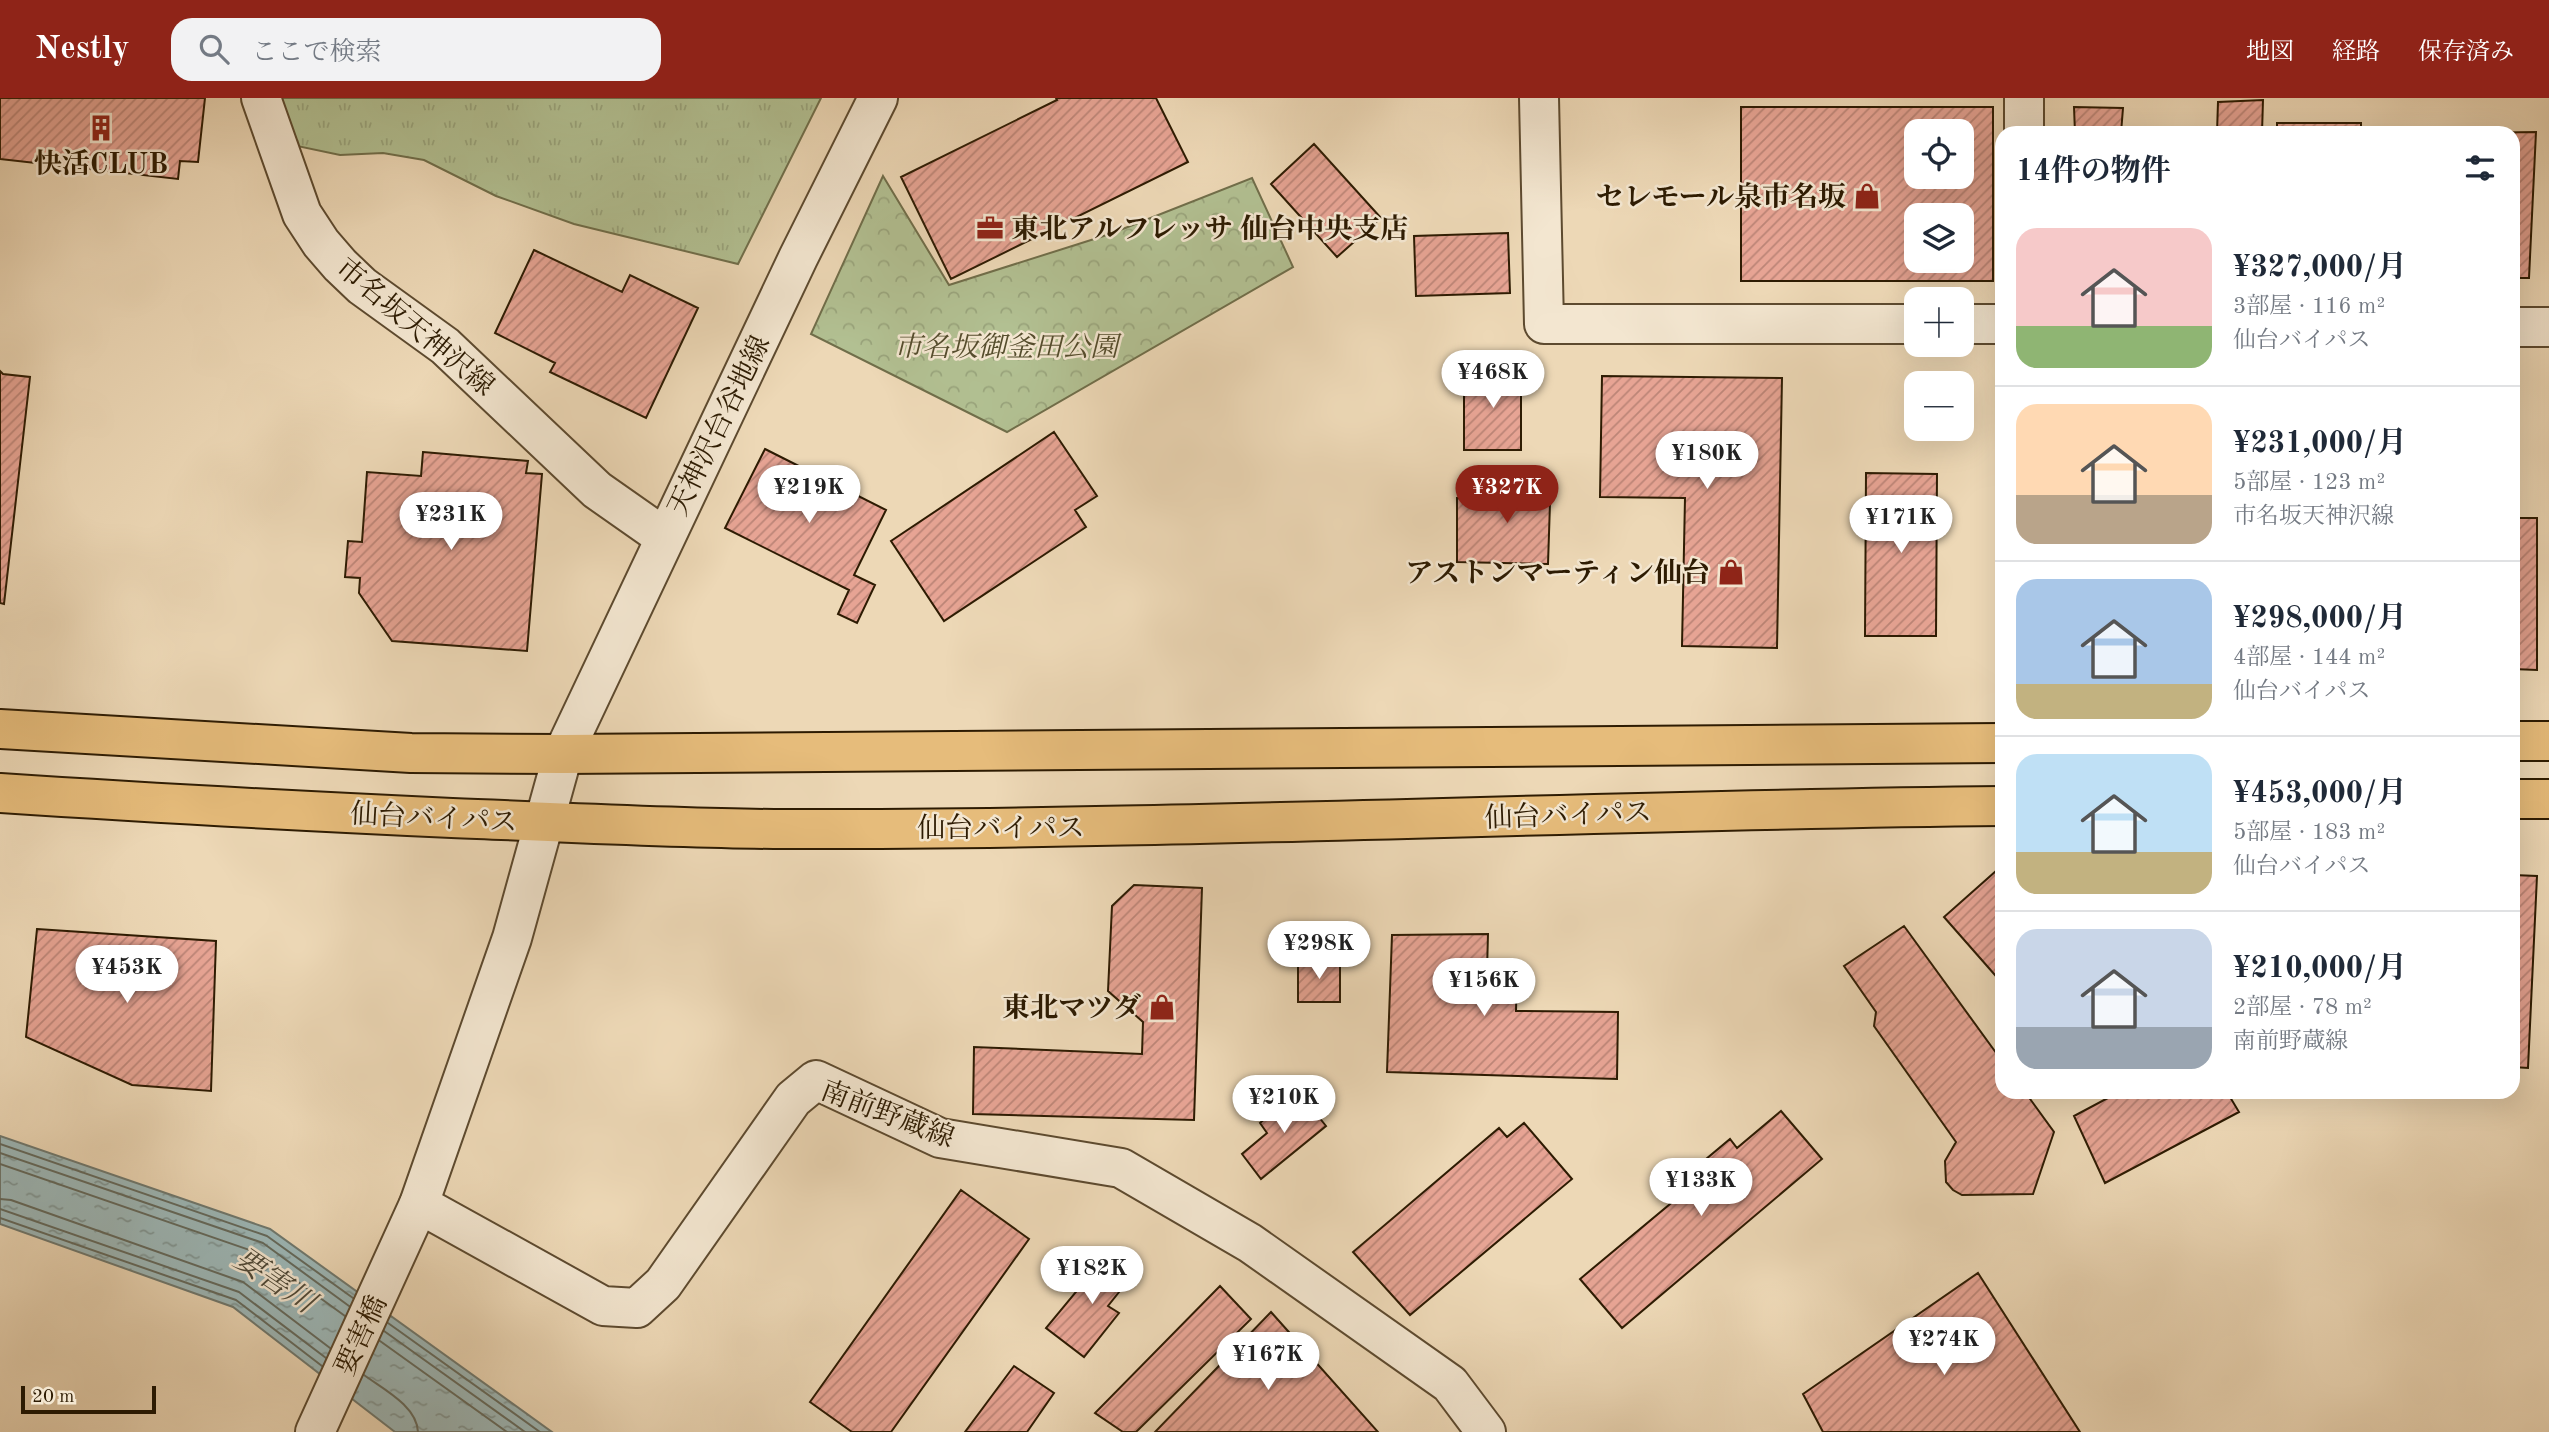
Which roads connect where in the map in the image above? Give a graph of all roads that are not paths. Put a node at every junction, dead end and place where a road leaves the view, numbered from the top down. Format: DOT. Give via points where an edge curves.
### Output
graph roads {
  1 [pos="261,98"];
  2 [pos="878,98"];
  3 [pos="1539,98"];
  4 [pos="2024,98"];
  5 [pos="2024,126"];
  6 [pos="1904,324"];
  7 [pos="1974,324"];
  8 [pos="1995,324"];
  9 [pos="2520,327"];
  10 [pos="2549,327"];
  11 [pos="664,537"];
  12 [pos="0,729"];
  13 [pos="2520,741"];
  14 [pos="2549,741"];
  15 [pos="1995,743"];
  16 [pos="563,754"];
  17 [pos="0,793"];
  18 [pos="2520,799"];
  19 [pos="2549,799"];
  20 [pos="1995,806"];
  21 [pos="545,822"];
  22 [pos="412,1221"];
  23 [pos="315,1432"];
  24 [pos="1486,1432"];
  1 -- 11 [label="street, 市名坂天神沢線" via="302,214 340,265 445,346 597,490"];
  2 -- 11 [label="street, 天神沢台谷地線"];
  3 -- 6 [label="street" via="1544,324"];
  4 -- 5 [label="street"];
  7 -- 8 [label="street"];
  9 -- 10 [label="street"];
  11 -- 16 [label="street, 天神沢台谷地線"];
  12 -- 16 [label="highway" via="411,753"];
  13 -- 14 [label="highway"];
  15 -- 16 [label="highway"];
  16 -- 21 [label="street, 天神沢台谷地線"];
  17 -- 21 [label="highway, 仙台バイパス"];
  18 -- 19 [label="highway"];
  20 -- 21 [label="highway, 仙台バイパス" via="1056,828 769,829"];
  21 -- 22 [label="street, 要害橋" via="512,938"];
  22 -- 23 [label="street, 要害橋"];
  22 -- 24 [label="street, 南前野蔵線" via="603,1306 637,1308 663,1284 793,1099 816,1080 940,1138 1121,1168 1250,1243 1450,1384"];
}
